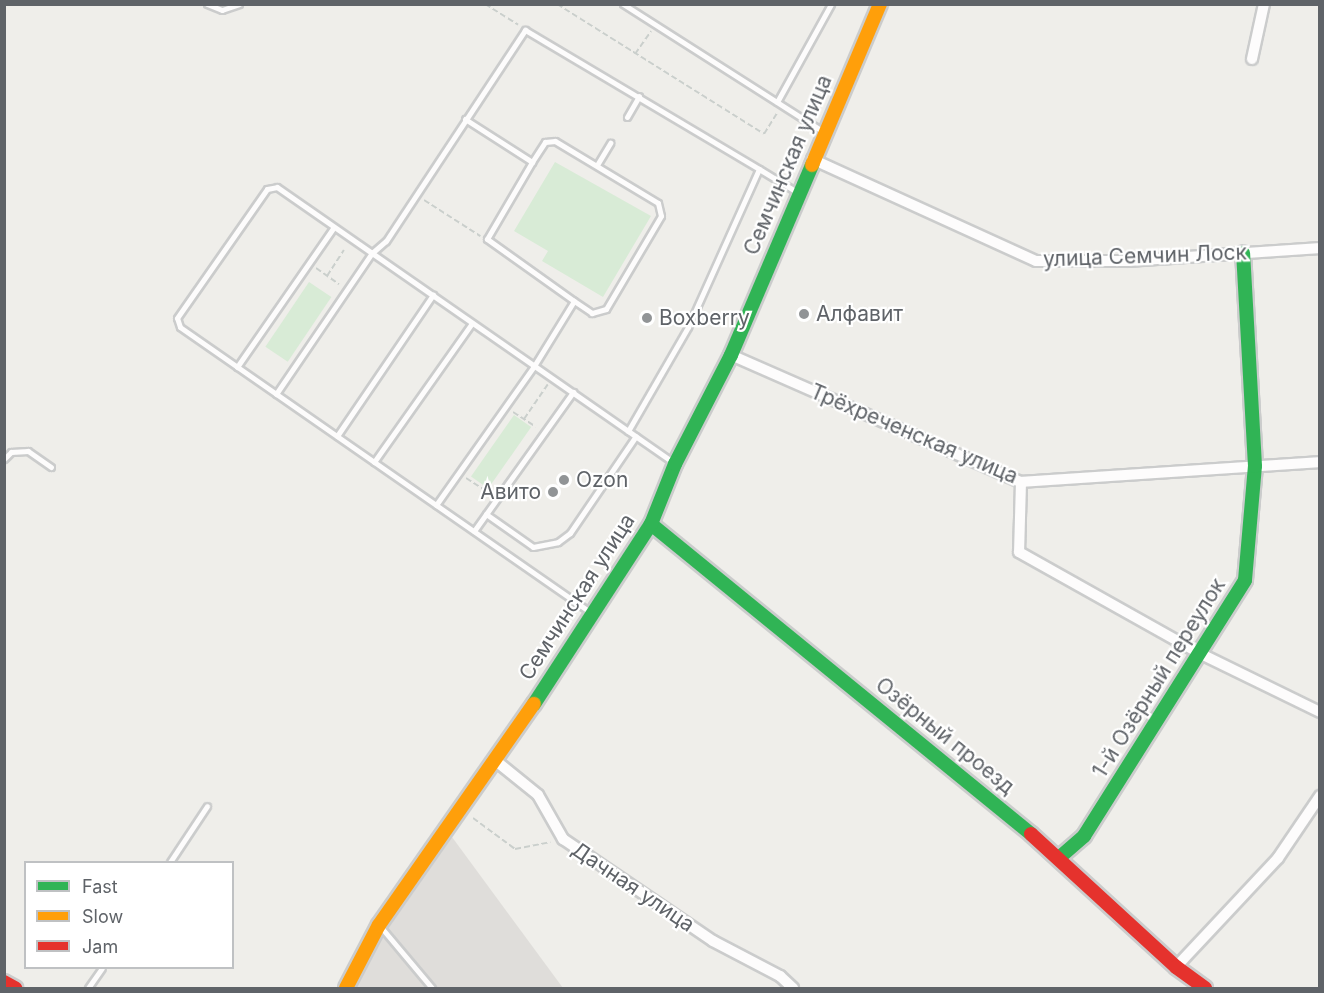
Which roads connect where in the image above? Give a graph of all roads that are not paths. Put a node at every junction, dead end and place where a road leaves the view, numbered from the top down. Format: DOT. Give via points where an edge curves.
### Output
graph roads {
  1 [pos="207,4"];
  2 [pos="239,4"];
  3 [pos="623,4"];
  4 [pos="831,4"];
  5 [pos="880,4"];
  6 [pos="1264,4"];
  7 [pos="1252,59"];
  8 [pos="639,96"];
  9 [pos="779,104"];
  10 [pos="627,117"];
  11 [pos="465,119"];
  12 [pos="824,132"];
  13 [pos="610,143"];
  14 [pos="812,159"];
  15 [pos="532,162"];
  16 [pos="597,165"];
  17 [pos="759,169"];
  18 [pos="798,193"];
  19 [pos="334,227"];
  20 [pos="1320,248"];
  21 [pos="372,253"];
  22 [pos="1243,253"];
  23 [pos="433,295"];
  24 [pos="574,301"];
  25 [pos="472,323"];
  26 [pos="731,355"];
  27 [pos="534,366"];
  28 [pos="237,367"];
  29 [pos="573,392"];
  30 [pos="276,394"];
  31 [pos="628,431"];
  32 [pos="337,436"];
  33 [pos="636,436"];
  34 [pos="4,459"];
  35 [pos="374,462"];
  36 [pos="1320,462"];
  37 [pos="675,464"];
  38 [pos="1256,466"];
  39 [pos="51,467"];
  40 [pos="1021,482"];
  41 [pos="436,505"];
  42 [pos="486,514"];
  43 [pos="651,524"];
  44 [pos="474,531"];
  45 [pos="590,612"];
  46 [pos="1199,653"];
  47 [pos="1320,712"];
  48 [pos="496,761"];
  49 [pos="1320,796"];
  50 [pos="207,806"];
  51 [pos="1060,857"];
  52 [pos="171,861"];
  53 [pos="379,925"];
  54 [pos="1176,967"];
  55 [pos="101,969"];
  56 [pos="4,982"];
  57 [pos="15,988"];
  58 [pos="88,988"];
  59 [pos="346,988"];
  60 [pos="432,988"];
  61 [pos="793,988"];
  62 [pos="1205,988"];
  1 -- 2 [label="lane" via="222,10"];
  3 -- 9 [label="lane"];
  4 -- 9 [label="lane"];
  5 -- 12 [label="street, Семчинская улица"];
  6 -- 7 [label="street"];
  8 -- 10 [label="lane"];
  8 -- 11 [label="lane" via="525,30"];
  8 -- 17 [label="lane"];
  9 -- 12 [label="lane"];
  11 -- 15 [label="lane"];
  11 -- 21 [label="lane" via="386,242"];
  12 -- 14 [label="street, Семчинская улица"];
  13 -- 16 [label="lane"];
  14 -- 18 [label="street, Семчинская улица"];
  14 -- 22 [label="street, улица Семчин Лоск" via="1036,261"];
  15 -- 16 [label="lane" via="550,139"];
  15 -- 24 [label="lane" via="487,239"];
  16 -- 24 [label="lane" via="658,203 661,216 606,309 592,313"];
  17 -- 18 [label="lane"];
  17 -- 31 [label="lane" via="688,327"];
  18 -- 26 [label="street, Семчинская улица"];
  19 -- 21 [label="lane"];
  19 -- 28 [label="lane"];
  19 -- 28 [label="lane" via="272,186 203,281 177,322"];
  20 -- 22 [label="street, улица Семчин Лоск"];
  21 -- 23 [label="lane"];
  21 -- 30 [label="lane"];
  22 -- 38 [label="street, 1-й Озёрный переулок"];
  23 -- 25 [label="lane"];
  23 -- 32 [label="lane"];
  24 -- 27 [label="lane"];
  25 -- 27 [label="lane"];
  25 -- 35 [label="lane"];
  26 -- 37 [label="street, Семчинская улица"];
  26 -- 40 [label="street, Трёхреченская улица"];
  27 -- 29 [label="lane"];
  27 -- 41 [label="lane"];
  28 -- 30 [label="lane"];
  29 -- 31 [label="lane"];
  29 -- 42 [label="lane"];
  30 -- 32 [label="lane"];
  31 -- 33 [label="lane"];
  32 -- 35 [label="lane"];
  33 -- 37 [label="lane"];
  33 -- 42 [label="lane" via="570,533 558,542 533,547"];
  34 -- 39 [label="lane" via="11,452 28,451"];
  35 -- 41 [label="lane"];
  36 -- 38 [label="street, Трёхреченская улица"];
  37 -- 43 [label="street, Семчинская улица"];
  38 -- 40 [label="street, Трёхреченская улица"];
  38 -- 46 [label="street, 1-й Озёрный переулок" via="1245,580"];
  40 -- 46 [label="street" via="1019,552"];
  41 -- 44 [label="lane"];
  42 -- 44 [label="lane"];
  43 -- 45 [label="street, Семчинская улица"];
  43 -- 51 [label="street, Озёрный проезд"];
  44 -- 45 [label="lane"];
  45 -- 48 [label="street, Семчинская улица"];
  46 -- 47 [label="street"];
  46 -- 51 [label="street, 1-й Озёрный переулок" via="1084,836"];
  48 -- 53 [label="street, Семчинская улица"];
  48 -- 61 [label="street, Дачная улица" via="538,795 562,839 713,941 780,976"];
  49 -- 54 [label="street" via="1278,858"];
  50 -- 52 [label="lane"];
  51 -- 54 [label="street, Озёрный проезд"];
  53 -- 59 [label="street, Семчинская улица"];
  53 -- 60 [label="lane"];
  54 -- 62 [label="street, Озёрный проезд"];
  55 -- 58 [label="lane"];
  56 -- 57 [label="street"];
}
